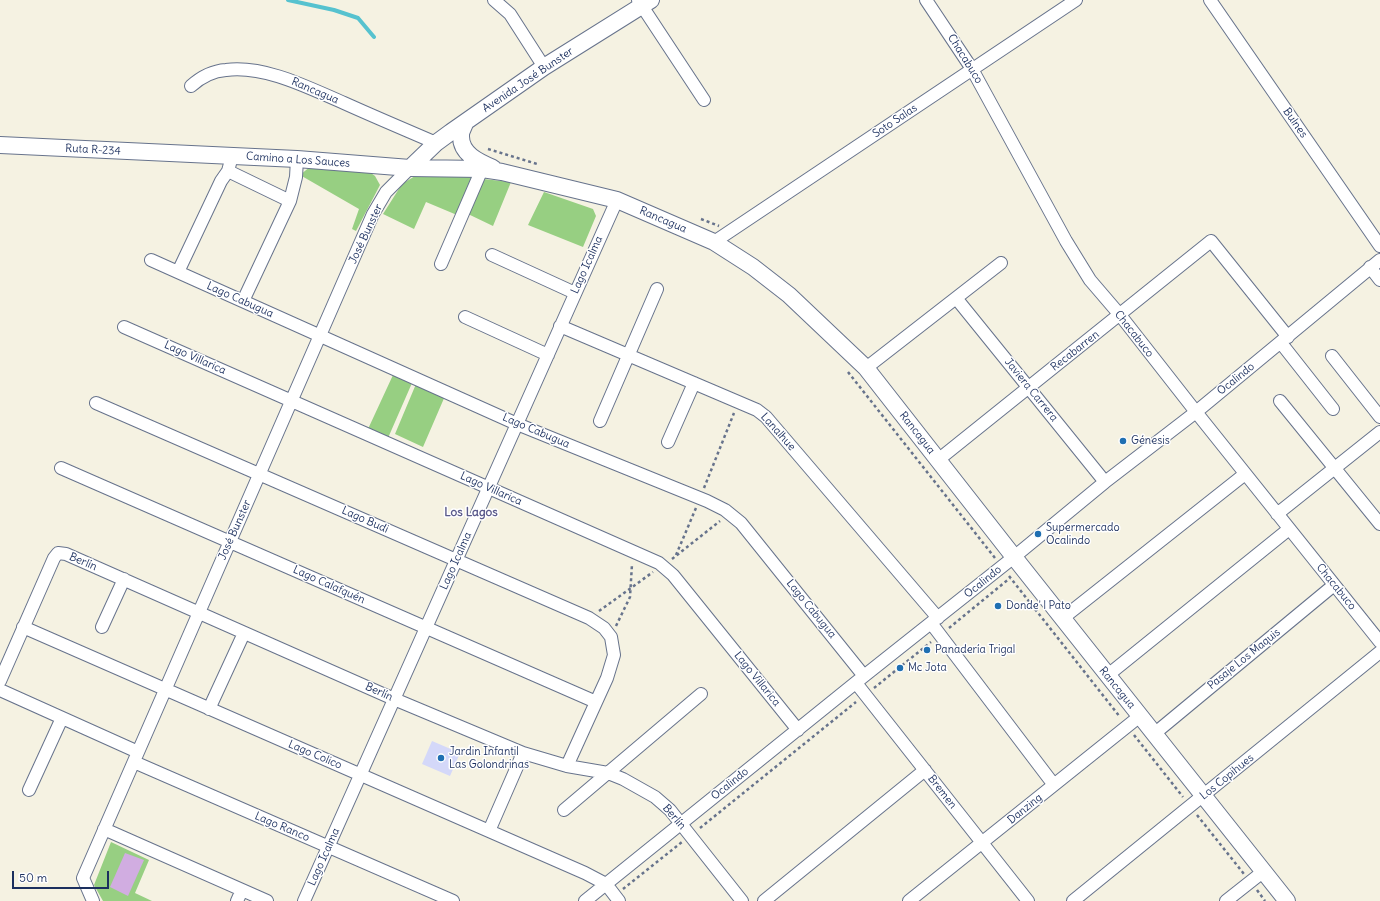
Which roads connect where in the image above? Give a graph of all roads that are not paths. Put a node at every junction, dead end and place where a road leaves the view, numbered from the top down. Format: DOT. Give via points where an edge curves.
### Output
graph roads {
  1 [pos="494,0"];
  2 [pos="926,0"];
  3 [pos="1076,0"];
  4 [pos="1210,0"];
  5 [pos="644,2"];
  6 [pos="544,67"];
  7 [pos="972,69"];
  8 [pos="191,86"];
  9 [pos="704,100"];
  10 [pos="465,123"];
  11 [pos="436,143"];
  12 [pos="0,145"];
  13 [pos="185,154"];
  14 [pos="232,156"];
  15 [pos="297,158"];
  16 [pos="410,168"];
  17 [pos="482,169"];
  18 [pos="502,172"];
  19 [pos="224,176"];
  20 [pos="616,200"];
  21 [pos="290,201"];
  22 [pos="714,242"];
  23 [pos="1380,246"];
  24 [pos="492,255"];
  25 [pos="151,260"];
  26 [pos="1001,263"];
  27 [pos="1375,263"];
  28 [pos="441,264"];
  29 [pos="178,272"];
  30 [pos="1380,280"];
  31 [pos="657,289"];
  32 [pos="575,293"];
  33 [pos="956,298"];
  34 [pos="244,301"];
  35 [pos="1120,315"];
  36 [pos="465,317"];
  37 [pos="560,326"];
  38 [pos="124,327"];
  39 [pos="321,336"];
  40 [pos="1284,340"];
  41 [pos="548,355"];
  42 [pos="628,355"];
  43 [pos="1332,356"];
  44 [pos="866,368"];
  45 [pos="694,383"];
  46 [pos="1029,387"];
  47 [pos="292,401"];
  48 [pos="1280,401"];
  49 [pos="96,403"];
  50 [pos="1333,408"];
  51 [pos="1196,412"];
  52 [pos="1380,417"];
  53 [pos="600,421"];
  54 [pos="517,424"];
  55 [pos="1380,432"];
  56 [pos="668,442"];
  57 [pos="938,460"];
  58 [pos="61,468"];
  59 [pos="1335,468"];
  60 [pos="260,474"];
  61 [pos="1245,474"];
  62 [pos="1105,482"];
  63 [pos="488,488"];
  64 [pos="1277,514"];
  65 [pos="1380,524"];
  66 [pos="1289,529"];
  67 [pos="230,542"];
  68 [pos="456,560"];
  69 [pos="1008,562"];
  70 [pos="124,579"];
  71 [pos="1334,585"];
  72 [pos="199,613"];
  73 [pos="1063,618"];
  74 [pos="935,620"];
  75 [pos="23,627"];
  76 [pos="102,627"];
  77 [pos="426,628"];
  78 [pos="244,632"];
  79 [pos="1380,642"];
  80 [pos="1380,652"];
  81 [pos="1108,675"];
  82 [pos="860,679"];
  83 [pos="0,681"];
  84 [pos="166,689"];
  85 [pos="0,690"];
  86 [pos="701,694"];
  87 [pos="394,699"];
  88 [pos="596,702"];
  89 [pos="209,709"];
  90 [pos="1140,716"];
  91 [pos="62,718"];
  92 [pos="798,730"];
  93 [pos="1154,734"];
  94 [pos="524,753"];
  95 [pos="136,757"];
  96 [pos="567,766"];
  97 [pos="925,770"];
  98 [pos="608,773"];
  99 [pos="361,775"];
  100 [pos="1054,785"];
  101 [pos="29,790"];
  102 [pos="1203,796"];
  103 [pos="564,810"];
  104 [pos="680,824"];
  105 [pos="104,829"];
  106 [pos="489,831"];
  107 [pos="982,843"];
  108 [pos="329,847"];
  109 [pos="1264,871"];
  110 [pos="606,884"];
  111 [pos="239,895"];
  112 [pos="617,898"];
  113 [pos="93,901"];
  114 [pos="267,901"];
  115 [pos="304,901"];
  116 [pos="453,901"];
  117 [pos="585,901"];
  118 [pos="742,901"];
  119 [pos="764,901"];
  120 [pos="909,901"];
  121 [pos="1028,901"];
  122 [pos="1074,901"];
  123 [pos="1226,901"];
  124 [pos="1287,901"];
  1 -- 6 [label="street" via="510,14"];
  2 -- 7 [label="street, Chacabuco"];
  3 -- 7 [label="street, Soto Salas"];
  4 -- 23 [label="street, Bulnes"];
  5 -- 6 [label="main road, Avenida José Bunster"];
  5 -- 9 [label="street"];
  6 -- 10 [label="main road, Avenida José Bunster"];
  7 -- 22 [label="street, Soto Salas"];
  7 -- 35 [label="street, Chacabuco" via="1066,241 1090,280"];
  8 -- 11 [label="street, Rancagua" via="216,71 237,69 264,73 290,81"];
  10 -- 11 [label="main road, Avenida José Bunster"];
  10 -- 18 [label="main road" via="461,135 464,148 469,155"];
  11 -- 16 [label="main road, Avenida José Bunster"];
  12 -- 13 [label="main road, Ruta R-234"];
  13 -- 14 [label="main road, Camino a Los Sauces"];
  14 -- 15 [label="main road, Camino a Los Sauces"];
  14 -- 19 [label="street"];
  15 -- 16 [label="main road, Camino a Los Sauces"];
  15 -- 21 [label="street" via="296,177"];
  16 -- 17 [label="main road, Rancagua"];
  16 -- 39 [label="street, José Bunster" via="386,192 379,203"];
  17 -- 18 [label="main road, Rancagua"];
  17 -- 28 [label="street"];
  18 -- 20 [label="main road, Rancagua"];
  19 -- 21 [label="street"];
  19 -- 29 [label="street"];
  20 -- 22 [label="main road, Rancagua"];
  20 -- 32 [label="street, Lago Icalma"];
  21 -- 34 [label="street"];
  22 -- 44 [label="main road, Rancagua" via="753,267 789,295"];
  24 -- 32 [label="street"];
  25 -- 29 [label="street, Lago Cabugua"];
  26 -- 33 [label="street"];
  27 -- 30 [label="street"];
  27 -- 40 [label="street, Ocalindo"];
  29 -- 34 [label="street, Lago Cabugua"];
  31 -- 42 [label="street"];
  32 -- 37 [label="street, Lago Icalma"];
  33 -- 44 [label="street"];
  33 -- 46 [label="street, Javiera Carrera"];
  34 -- 39 [label="street, Lago Cabugua"];
  35 -- 40 [label="street, Recabarren" via="1211,241"];
  35 -- 46 [label="street, Recabarren"];
  35 -- 51 [label="street, Chacabuco"];
  36 -- 41 [label="street"];
  37 -- 41 [label="street, Lago Icalma"];
  37 -- 42 [label="street, Lanalhue"];
  38 -- 47 [label="street, Lago Villarica"];
  39 -- 47 [label="street, José Bunster"];
  39 -- 54 [label="street, Lago Cabugua"];
  40 -- 50 [label="street"];
  40 -- 51 [label="street, Ocalindo"];
  41 -- 54 [label="street, Lago Icalma"];
  42 -- 45 [label="street, Lanalhue"];
  42 -- 53 [label="street"];
  43 -- 52 [label="street"];
  44 -- 57 [label="main road, Rancagua"];
  45 -- 56 [label="street"];
  45 -- 74 [label="street, Lanalhue" via="757,410 766,417"];
  46 -- 57 [label="street, Recabarren"];
  46 -- 62 [label="street, Javiera Carrera"];
  47 -- 60 [label="street, José Bunster"];
  47 -- 63 [label="street, Lago Villarica"];
  48 -- 59 [label="street"];
  49 -- 60 [label="street, Lago Budi"];
  51 -- 61 [label="street, Chacabuco"];
  51 -- 62 [label="street, Ocalindo"];
  54 -- 63 [label="street, Lago Icalma"];
  54 -- 82 [label="street, Lago Cabugua" via="725,510 741,523"];
  55 -- 59 [label="street"];
  57 -- 69 [label="main road, Rancagua"];
  58 -- 67 [label="street, Lago Calafquén"];
  59 -- 64 [label="street"];
  59 -- 65 [label="street"];
  60 -- 67 [label="street, José Bunster"];
  60 -- 68 [label="street, Lago Budi"];
  61 -- 64 [label="street, Chacabuco"];
  61 -- 73 [label="street"];
  62 -- 69 [label="street, Ocalindo"];
  63 -- 68 [label="street, Lago Icalma"];
  63 -- 92 [label="street, Lago Villarica" via="662,566 673,575"];
  64 -- 66 [label="street, Chacabuco"];
  66 -- 71 [label="street, Chacabuco"];
  66 -- 81 [label="street"];
  67 -- 72 [label="street, José Bunster"];
  67 -- 77 [label="street, Lago Calafquén"];
  68 -- 77 [label="street, Lago Icalma"];
  68 -- 88 [label="street, Lago Budi" via="589,618 604,628 611,637 614,656"];
  69 -- 73 [label="main road, Rancagua"];
  69 -- 74 [label="street, Ocalindo"];
  70 -- 72 [label="street, Berlín"];
  70 -- 75 [label="street, Berlín" via="66,554 58,553"];
  70 -- 76 [label="street"];
  71 -- 79 [label="street, Chacabuco"];
  71 -- 93 [label="street, Pasaje Los Maquis"];
  72 -- 78 [label="street, Berlín"];
  72 -- 84 [label="street, José Bunster"];
  73 -- 81 [label="main road, Rancagua"];
  74 -- 82 [label="street, Ocalindo"];
  74 -- 100 [label="street, Lanalhue" via="940,635"];
  75 -- 83 [label="street"];
  75 -- 84 [label="street, Lago Colico"];
  77 -- 87 [label="street, Lago Icalma"];
  77 -- 88 [label="street, Lago Calafquén"];
  78 -- 87 [label="street, Berlín"];
  78 -- 89 [label="street"];
  80 -- 102 [label="street, Los Copihues"];
  81 -- 90 [label="main road, Rancagua"];
  82 -- 92 [label="street, Ocalindo"];
  82 -- 97 [label="street, Bremen" via="866,694"];
  84 -- 89 [label="street, Lago Colico"];
  84 -- 95 [label="street, José Bunster"];
  85 -- 91 [label="street, Lago Ranco"];
  86 -- 98 [label="street"];
  87 -- 94 [label="street, Berlín"];
  87 -- 99 [label="street, Lago Icalma"];
  88 -- 96 [label="street"];
  89 -- 99 [label="street, Lago Colico"];
  90 -- 93 [label="main road, Rancagua"];
  90 -- 100 [label="street, Danzing"];
  91 -- 95 [label="street, Lago Ranco"];
  91 -- 101 [label="street"];
  92 -- 104 [label="street, Ocalindo"];
  93 -- 102 [label="main road, Rancagua"];
  94 -- 96 [label="street, Berlín"];
  94 -- 106 [label="street"];
  95 -- 105 [label="street, José Bunster"];
  95 -- 108 [label="street, Lago Ranco"];
  96 -- 98 [label="street, Berlín"];
  97 -- 107 [label="street, Bremen"];
  97 -- 119 [label="street"];
  98 -- 103 [label="street"];
  98 -- 104 [label="street, Berlín" via="655,797 670,810"];
  99 -- 106 [label="street, Lago Colico"];
  99 -- 108 [label="street, Lago Icalma"];
  100 -- 107 [label="street, Danzing"];
  102 -- 109 [label="main road, Rancagua"];
  102 -- 122 [label="street, Los Copihues"];
  104 -- 110 [label="street, Ocalindo"];
  104 -- 118 [label="street, Berlín"];
  105 -- 111 [label="street"];
  105 -- 113 [label="street, José Bunster" via="83,878"];
  106 -- 110 [label="street, Lago Colico"];
  107 -- 120 [label="street, Danzing"];
  107 -- 121 [label="street, Bremen"];
  108 -- 115 [label="street, Lago Icalma"];
  108 -- 116 [label="street, Lago Ranco"];
  109 -- 123 [label="street"];
  109 -- 124 [label="main road, Rancagua"];
  110 -- 112 [label="street"];
  110 -- 117 [label="street, Ocalindo"];
  111 -- 114 [label="street"];
}
